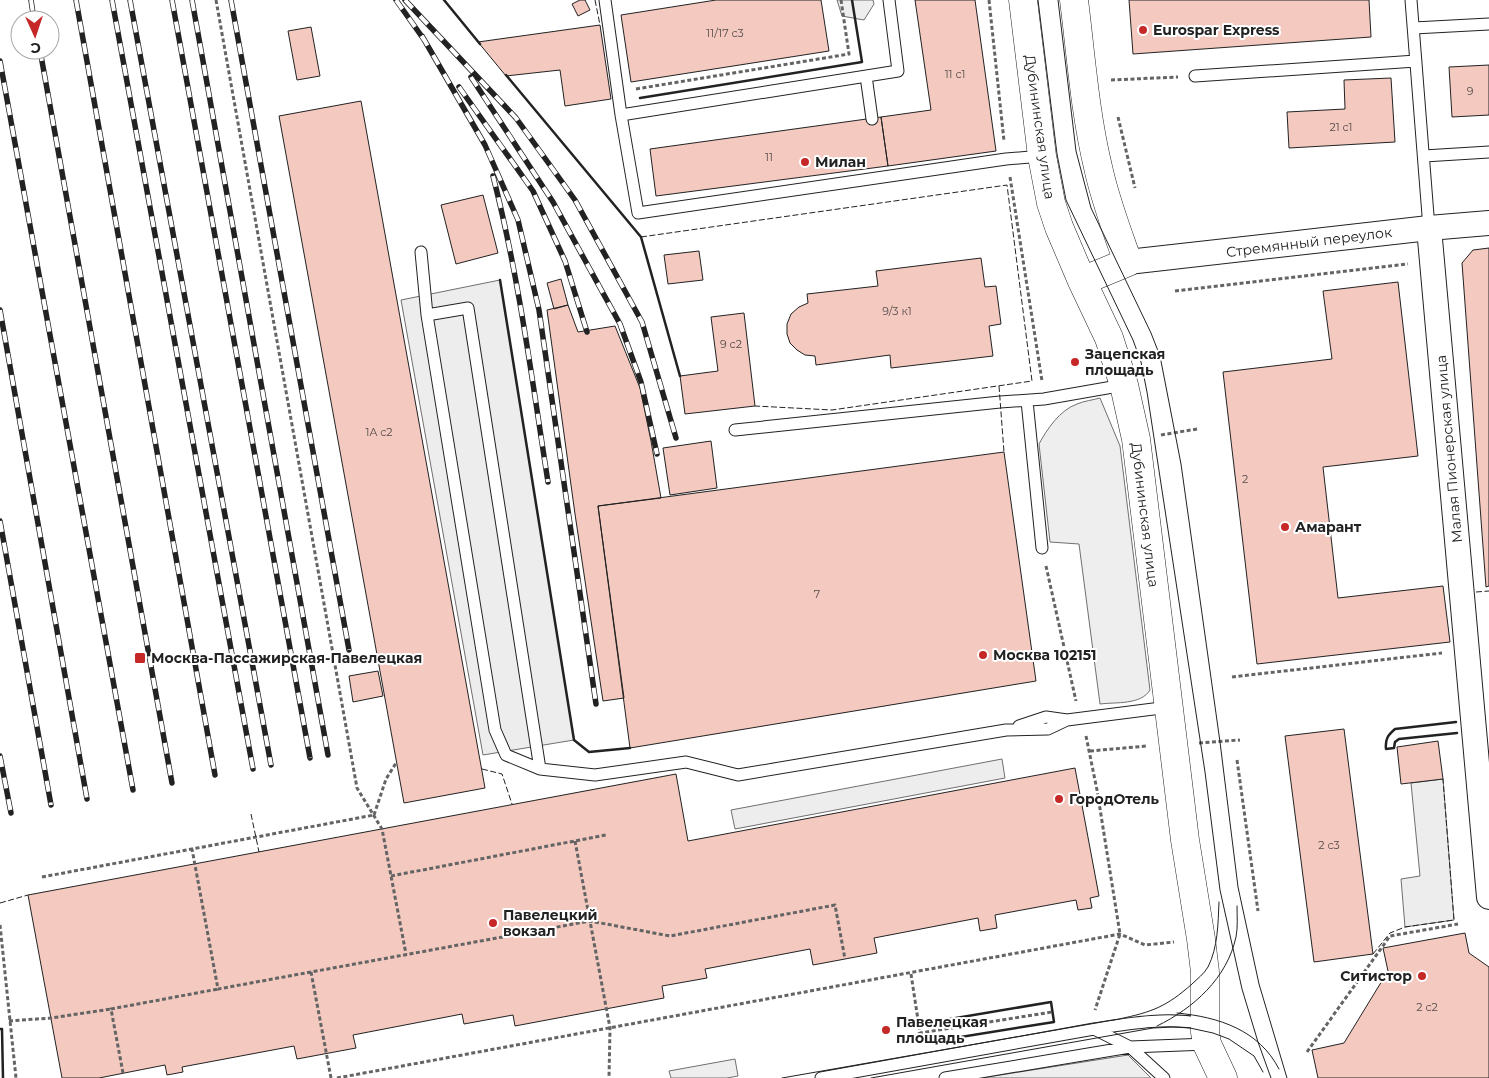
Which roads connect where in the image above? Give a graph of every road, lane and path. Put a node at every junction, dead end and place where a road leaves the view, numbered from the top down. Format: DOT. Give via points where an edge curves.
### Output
graph roads {
  1 [pos="216,0"];
  2 [pos="605,0"];
  3 [pos="841,0"];
  4 [pos="889,0"];
  5 [pos="989,0"];
  6 [pos="1023,0"];
  7 [pos="1074,0"];
  8 [pos="1411,0"];
  9 [pos="1489,24"];
  10 [pos="1414,28"];
  11 [pos="1416,60"];
  12 [pos="1110,71"];
  13 [pos="866,76"];
  14 [pos="1195,76"];
  15 [pos="1111,80"];
  16 [pos="1112,89"];
  17 [pos="618,91"];
  18 [pos="621,115"];
  19 [pos="1118,117"];
  20 [pos="872,119"];
  21 [pos="1489,152"];
  22 [pos="1042,156"];
  23 [pos="1424,156"];
  24 [pos="1006,159"];
  25 [pos="1135,188"];
  26 [pos="1489,223"];
  27 [pos="1429,228"];
  28 [pos="421,252"];
  29 [pos="1128,262"];
  30 [pos="1410,264"];
  31 [pos="1082,281"];
  32 [pos="1175,292"];
  33 [pos="427,315"];
  34 [pos="1124,385"];
  35 [pos="1044,399"];
  36 [pos="1027,401"];
  37 [pos="1197,429"];
  38 [pos="735,430"];
  39 [pos="1158,435"];
  40 [pos="1042,548"];
  41 [pos="1447,652"];
  42 [pos="1232,677"];
  43 [pos="1169,707"];
  44 [pos="1080,719"];
  45 [pos="1238,760"];
  46 [pos="396,763"];
  47 [pos="540,769"];
  48 [pos="374,815"];
  49 [pos="606,835"];
  50 [pos="575,841"];
  51 [pos="192,849"];
  52 [pos="391,876"];
  53 [pos="42,877"];
  54 [pos="1489,897"];
  55 [pos="1258,912"];
  56 [pos="590,921"];
  57 [pos="1458,924"];
  58 [pos="0,925"];
  59 [pos="1120,934"];
  60 [pos="1175,942"];
  61 [pos="406,954"];
  62 [pos="845,959"];
  63 [pos="311,972"];
  64 [pos="911,974"];
  65 [pos="218,989"];
  66 [pos="111,1009"];
  67 [pos="1052,1012"];
  68 [pos="1093,1015"];
  69 [pos="10,1021"];
  70 [pos="610,1028"];
  71 [pos="1094,1030"];
  72 [pos="1206,1034"];
  73 [pos="1130,1047"];
  74 [pos="1306,1052"];
  75 [pos="123,1073"];
  76 [pos="16,1078"];
  77 [pos="331,1078"];
  78 [pos="337,1078"];
  79 [pos="609,1078"];
  80 [pos="821,1078"];
  81 [pos="945,1078"];
  82 [pos="1164,1078"];
  83 [pos="1223,1078"];
  1 -- 48 [label="path" via="357,788"];
  2 -- 17 [label="lane"];
  3 -- 17 [label="path" via="849,54"];
  4 -- 13 [label="lane" via="898,71"];
  5 -- 24 [label="path"];
  6 -- 22 [label="main road, Дубининская улица"];
  7 -- 29 [label="main road" via="1097,166"];
  8 -- 10 [label="lane, Малая Пионерская улица"];
  9 -- 10 [label="lane"];
  10 -- 11 [label="lane, Малая Пионерская улица"];
  11 -- 14 [label="lane"];
  11 -- 23 [label="lane, Малая Пионерская улица"];
  12 -- 15 [label="path"];
  13 -- 18 [label="lane"];
  13 -- 20 [label="lane"];
  14 -- 15 [label="path"];
  15 -- 16 [label="path"];
  17 -- 18 [label="lane"];
  18 -- 24 [label="lane" via="638,213 879,173"];
  19 -- 25 [label="path"];
  21 -- 23 [label="lane"];
  22 -- 24 [label="lane"];
  22 -- 31 [label="main road, Дубининская улица" via="1051,203"];
  23 -- 27 [label="lane, Малая Пионерская улица"];
  24 -- 35 [label="path"];
  26 -- 27 [label="street, Стремянный переулок"];
  27 -- 29 [label="street, Стремянный переулок"];
  27 -- 54 [label="street, Малая Пионерская улица"];
  28 -- 33 [label="lane"];
  29 -- 31 [label="main road"];
  30 -- 32 [label="path"];
  31 -- 34 [label="main road, Дубининская улица" via="1109,338"];
  33 -- 47 [label="lane" via="495,730 506,755"];
  33 -- 47 [label="lane" via="468,308"];
  34 -- 35 [label="lane"];
  34 -- 43 [label="main road, Дубининская улица" via="1136,439"];
  35 -- 36 [label="lane"];
  36 -- 38 [label="lane"];
  36 -- 40 [label="lane"];
  37 -- 39 [label="path"];
  40 -- 44 [label="path"];
  41 -- 42 [label="path"];
  43 -- 44 [label="lane"];
  43 -- 72 [label="main road, Дубининская улица" via="1205,972"];
  44 -- 47 [label="lane" via="1046,716 1006,730 738,775 686,762 595,775"];
  44 -- 59 [label="path" via="1091,758"];
  45 -- 55 [label="path"];
  46 -- 48 [label="path" via="386,779"];
  48 -- 51 [label="path"];
  48 -- 52 [label="path" via="382,829"];
  49 -- 50 [label="path"];
  50 -- 52 [label="path"];
  50 -- 56 [label="path"];
  51 -- 53 [label="path"];
  51 -- 65 [label="path"];
  52 -- 61 [label="path"];
  56 -- 61 [label="path"];
  56 -- 62 [label="path" via="670,936 835,905"];
  56 -- 70 [label="path"];
  57 -- 74 [label="path" via="1390,936"];
  58 -- 69 [label="path"];
  59 -- 60 [label="path" via="1145,945"];
  59 -- 64 [label="path"];
  59 -- 68 [label="path"];
  61 -- 63 [label="path"];
  63 -- 65 [label="path"];
  63 -- 77 [label="path"];
  64 -- 67 [label="path" via="920,1033"];
  64 -- 70 [label="path"];
  65 -- 66 [label="path"];
  66 -- 69 [label="path"];
  66 -- 75 [label="path"];
  69 -- 76 [label="path"];
  70 -- 78 [label="path"];
  70 -- 79 [label="path"];
  71 -- 72 [label="lane" via="1151,1020 1184,1020"];
  71 -- 73 [label="lane"];
  71 -- 80 [label="lane"];
  72 -- 73 [label="lane"];
  72 -- 83 [label="main road"];
  73 -- 81 [label="lane"];
  73 -- 82 [label="lane"];
}
